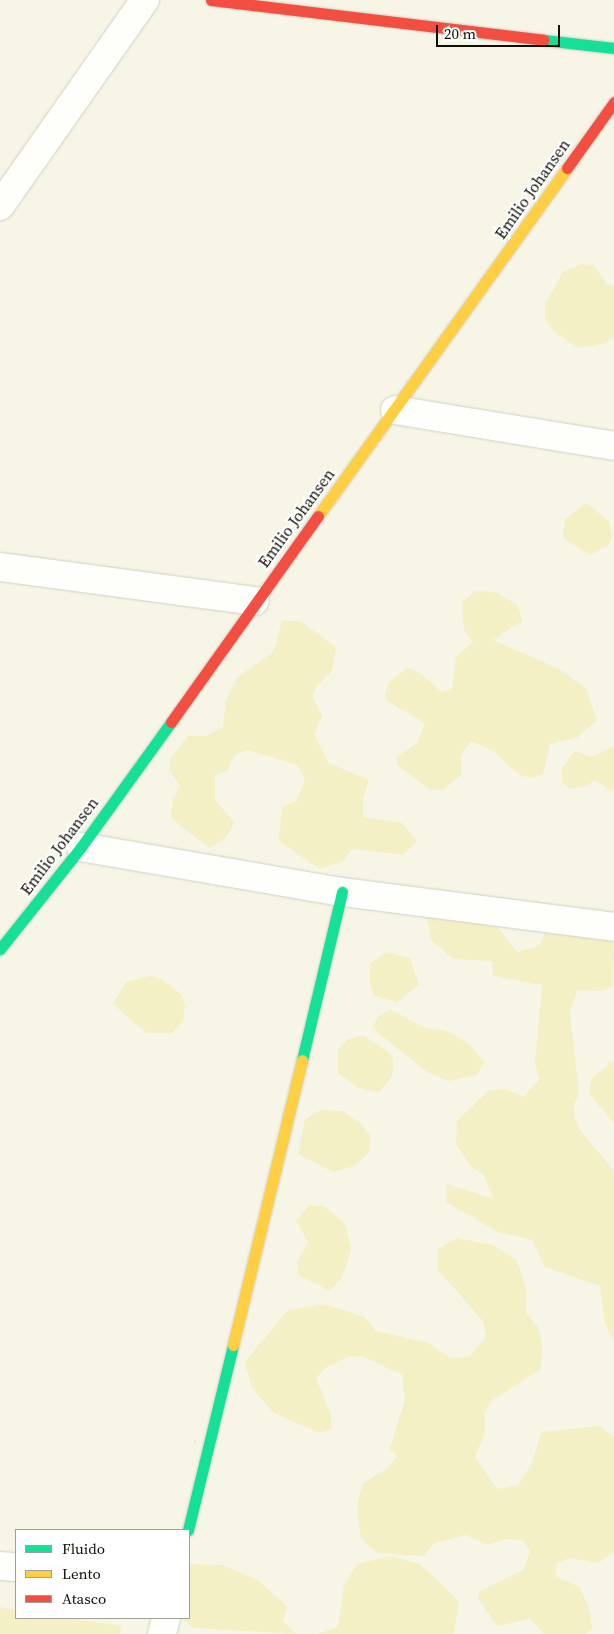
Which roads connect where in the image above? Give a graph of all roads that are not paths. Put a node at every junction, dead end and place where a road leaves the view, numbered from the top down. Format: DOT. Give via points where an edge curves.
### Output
graph roads {
  1 [pos="145,0"];
  2 [pos="211,0"];
  3 [pos="236,2"];
  4 [pos="614,48"];
  5 [pos="614,102"];
  6 [pos="0,206"];
  7 [pos="395,410"];
  8 [pos="614,446"];
  9 [pos="0,567"];
  10 [pos="255,601"];
  11 [pos="81,847"];
  12 [pos="342,892"];
  13 [pos="614,927"];
  14 [pos="0,948"];
  15 [pos="188,1529"];
  16 [pos="0,1566"];
  17 [pos="15,1567"];
  18 [pos="166,1619"];
  19 [pos="162,1634"];
  1 -- 6 [label="street"];
  2 -- 3 [label="street"];
  3 -- 4 [label="street"];
  5 -- 7 [label="street, Emilio Johansen"];
  7 -- 8 [label="street"];
  7 -- 10 [label="street, Emilio Johansen"];
  9 -- 10 [label="street"];
  10 -- 11 [label="street, Emilio Johansen"];
  11 -- 12 [label="street"];
  11 -- 14 [label="street, Emilio Johansen"];
  12 -- 13 [label="street"];
  12 -- 15 [label="street"];
  16 -- 17 [label="street"];
  18 -- 19 [label="street"];
}
